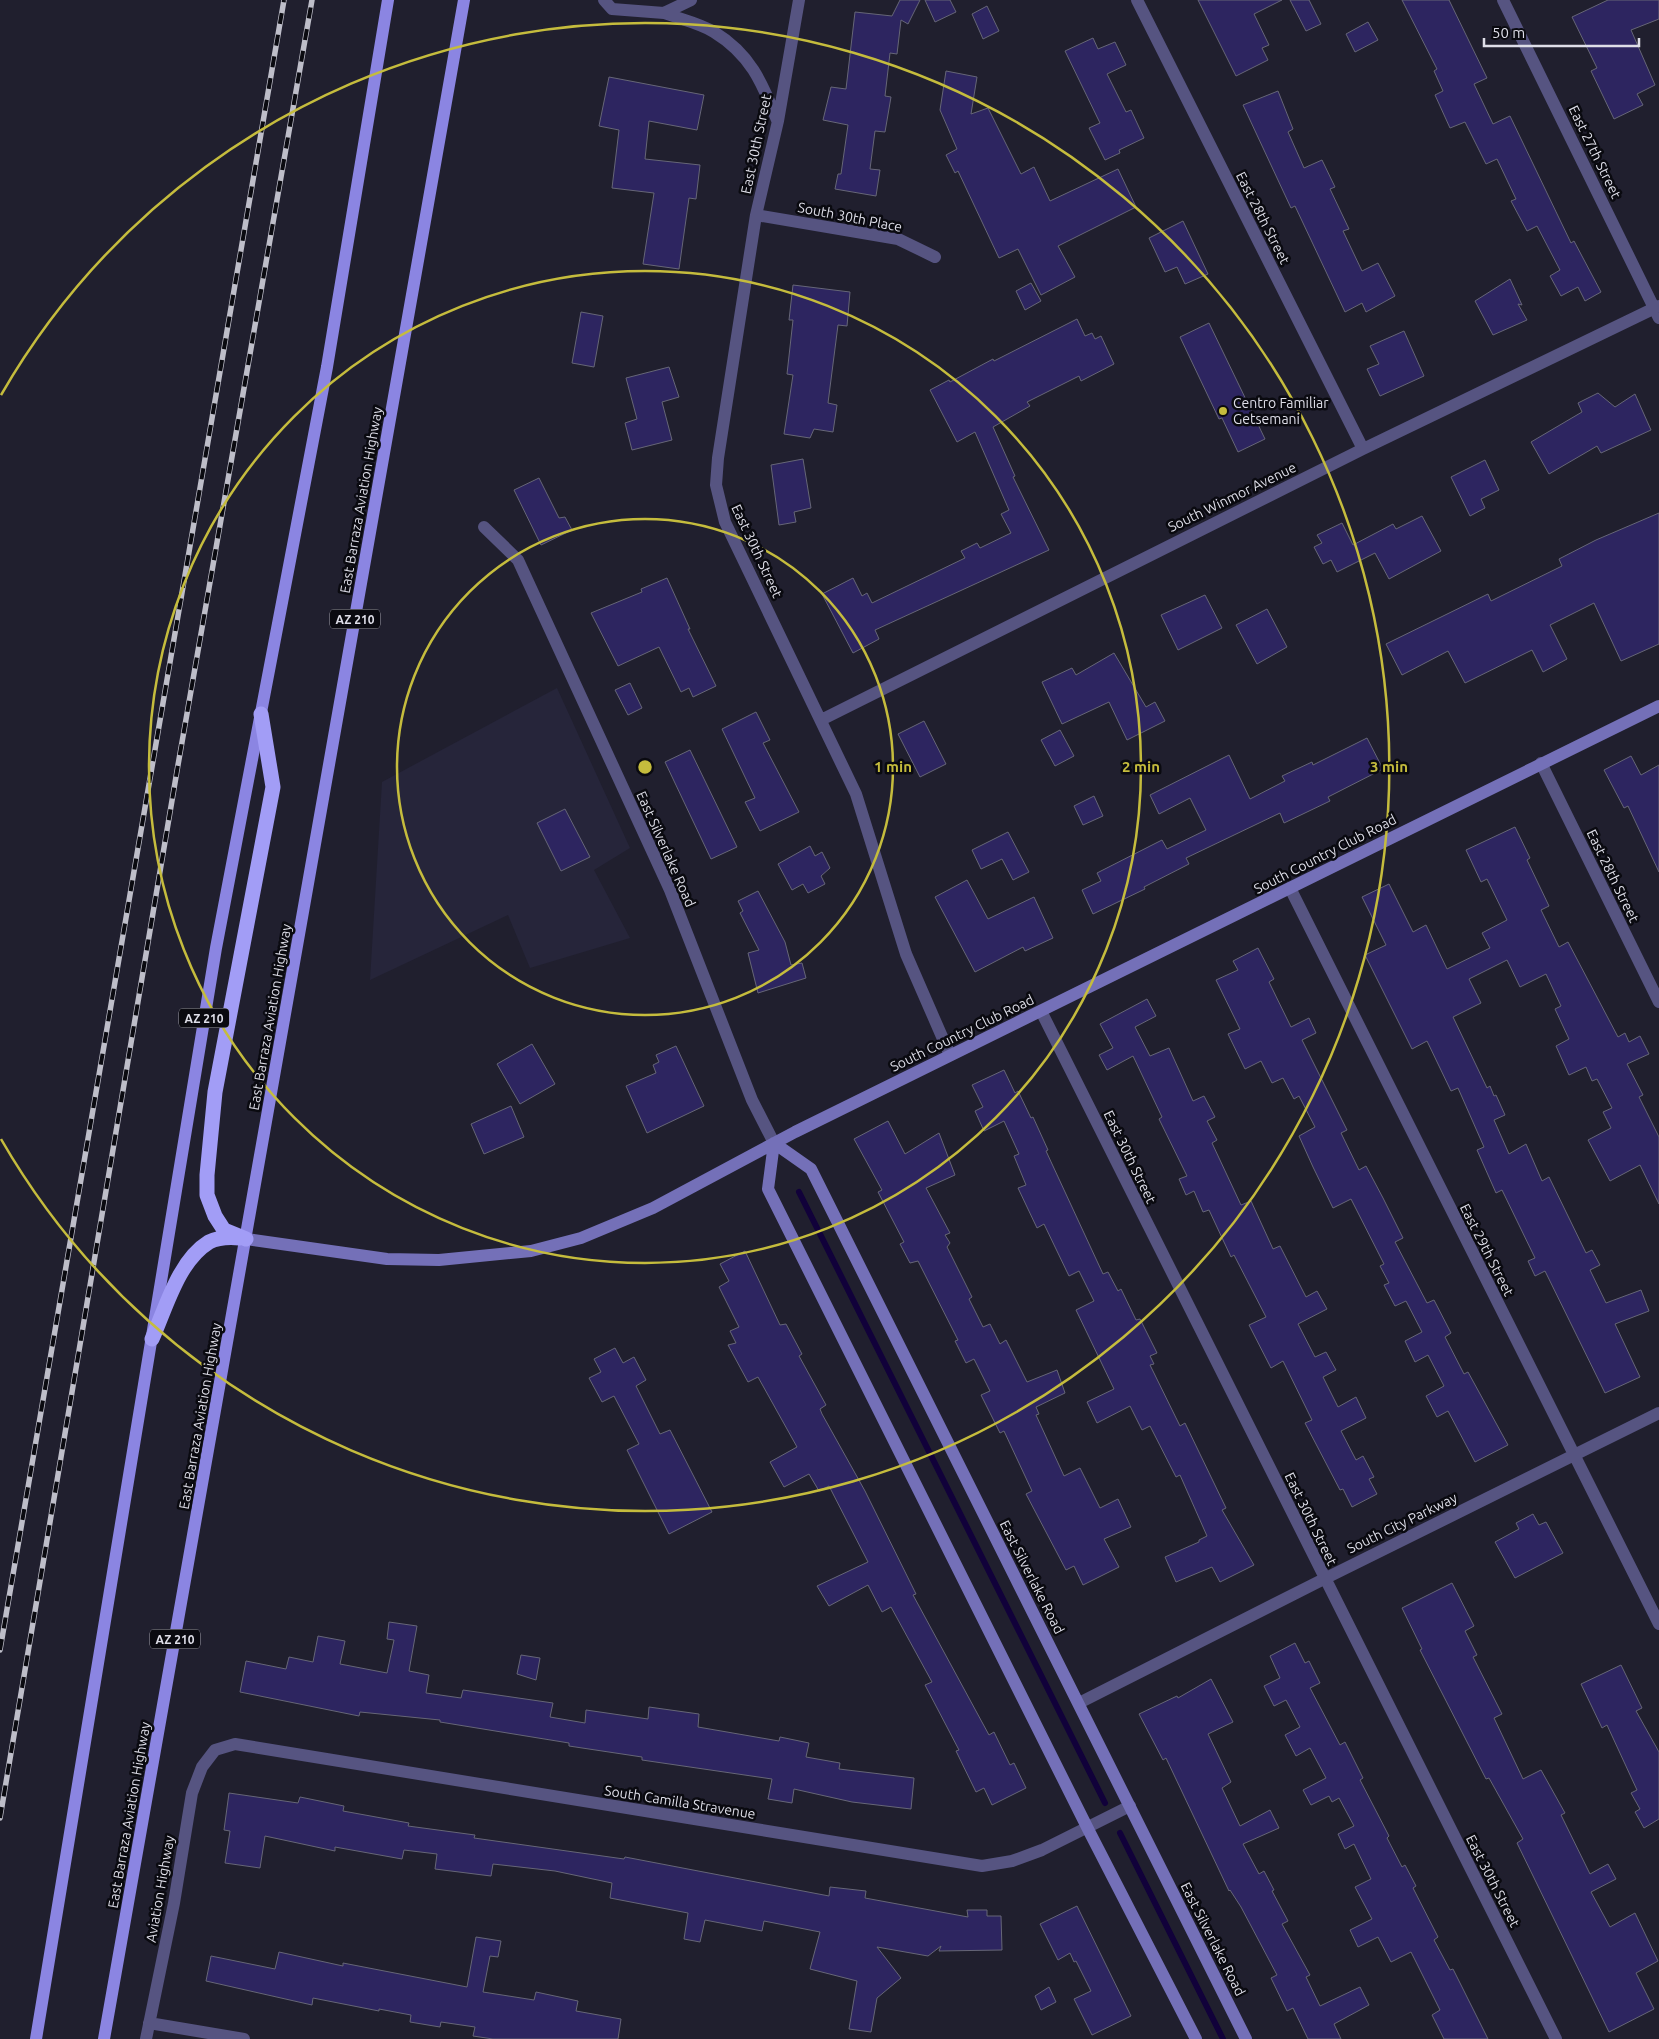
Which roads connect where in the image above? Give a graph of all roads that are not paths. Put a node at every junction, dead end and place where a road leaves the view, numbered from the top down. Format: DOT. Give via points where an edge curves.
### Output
graph roads {
  1 [pos="388,0"];
  2 [pos="464,0"];
  3 [pos="604,0"];
  4 [pos="691,0"];
  5 [pos="799,0"];
  6 [pos="1137,0"];
  7 [pos="1504,0"];
  8 [pos="664,13"];
  9 [pos="778,121"];
  10 [pos="756,215"];
  11 [pos="935,257"];
  12 [pos="1658,311"];
  13 [pos="1363,449"];
  14 [pos="484,527"];
  15 [pos="1659,706"];
  16 [pos="261,714"];
  17 [pos="821,720"];
  18 [pos="1541,763"];
  19 [pos="1290,888"];
  20 [pos="1659,1002"];
  21 [pos="1041,1012"];
  22 [pos="950,1055"];
  23 [pos="774,1143"];
  24 [pos="246,1239"];
  25 [pos="152,1339"];
  26 [pos="1659,1413"];
  27 [pos="1573,1455"];
  28 [pos="1324,1579"];
  29 [pos="1659,1624"];
  30 [pos="1079,1704"];
  31 [pos="215,1750"];
  32 [pos="1130,1806"];
  33 [pos="1087,1827"];
  34 [pos="149,2023"];
  35 [pos="36,2039"];
  36 [pos="104,2039"];
  37 [pos="146,2039"];
  38 [pos="244,2039"];
  39 [pos="1196,2039"];
  40 [pos="1246,2039"];
  41 [pos="1556,2039"];
  1 -- 16 [label="main road, AZ 210" via="327,367"];
  2 -- 24 [label="main road, East Barraza Aviation Highway / AZ 210"];
  3 -- 8 [label="street" via="612,9"];
  4 -- 8 [label="street"];
  5 -- 9 [label="street, East 30th Street"];
  6 -- 13 [label="street, East 28th Street"];
  7 -- 12 [label="street, East 27th Street"];
  8 -- 9 [label="street" via="713,31 743,54 762,82"];
  9 -- 10 [label="street, East 30th Street"];
  10 -- 11 [label="street, South 30th Place" via="898,239"];
  10 -- 17 [label="street, East 30th Street" via="716,486 725,522"];
  12 -- 13 [label="street, South Winmor Avenue"];
  13 -- 17 [label="street, South Winmor Avenue"];
  14 -- 23 [label="street, East Silverlake Road" via="518,560 670,890 752,1100"];
  15 -- 18 [label="street, South Country Club Road"];
  16 -- 24 [label="highway" via="273,786 215,1092 207,1175 207,1195 215,1216 224,1230"];
  16 -- 25 [label="main road, AZ 210" via="216,948"];
  17 -- 22 [label="street, East 30th Street" via="856,794 906,954"];
  18 -- 19 [label="street, South Country Club Road"];
  18 -- 20 [label="street, East 28th Street"];
  19 -- 21 [label="street, South Country Club Road"];
  19 -- 27 [label="street, East 29th Street"];
  21 -- 22 [label="street, South Country Club Road"];
  21 -- 28 [label="street, East 30th Street"];
  22 -- 23 [label="street, South Country Club Road"];
  23 -- 24 [label="street, South Country Club Road" via="648,1210 581,1238 531,1250 439,1260 396,1259"];
  23 -- 30 [label="street, East Silverlake Road" via="811,1169"];
  23 -- 33 [label="street" via="768,1189"];
  24 -- 25 [label="highway" via="226,1237 210,1242 187,1264"];
  24 -- 36 [label="main road, East Barraza Aviation Highway / AZ 210"];
  25 -- 35 [label="main road, AZ 210"];
  26 -- 27 [label="street, South City Parkway"];
  27 -- 28 [label="street, South City Parkway"];
  27 -- 29 [label="street, East 29th Street"];
  28 -- 30 [label="street, South City Parkway"];
  28 -- 41 [label="street, East 30th Street"];
  30 -- 32 [label="street, East Silverlake Road"];
  31 -- 33 [label="street, South Camilla Stravenue" via="236,1744 259,1747 982,1866 1012,1861 1042,1850"];
  31 -- 34 [label="street, Aviation Highway" via="202,1767 192,1793"];
  32 -- 33 [label="street, South Camilla Stravenue"];
  32 -- 40 [label="street, East Silverlake Road"];
  33 -- 39 [label="street"];
  34 -- 37 [label="street, Aviation Highway"];
  34 -- 38 [label="street"];
}
